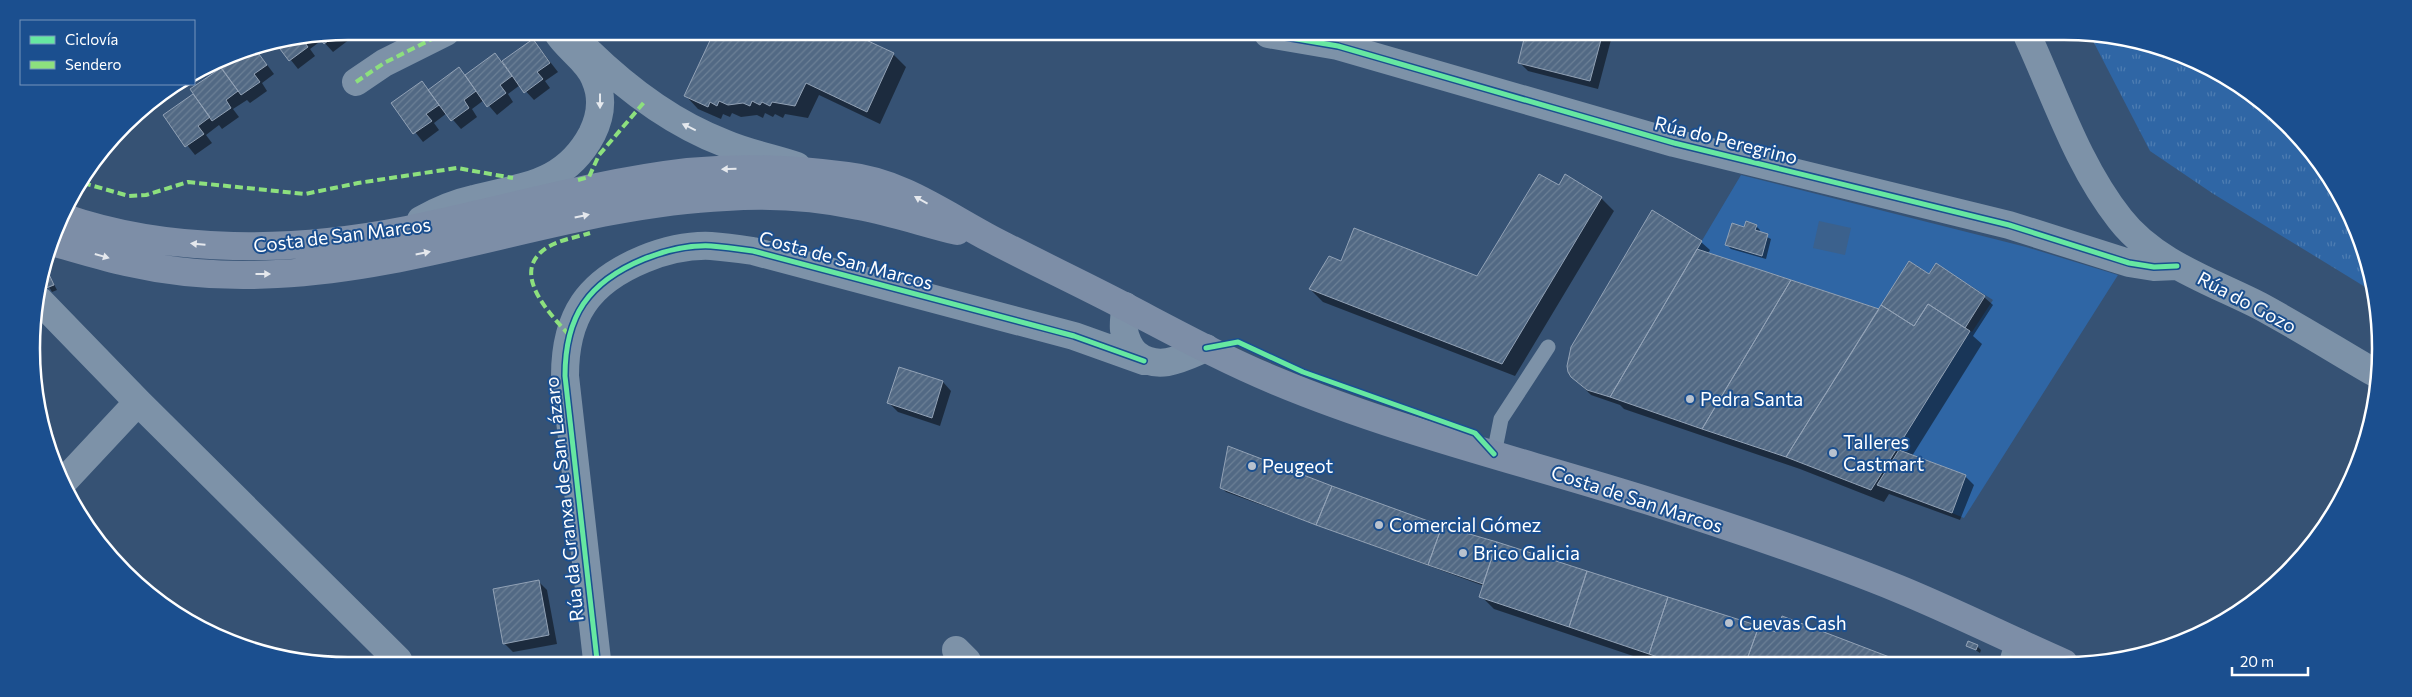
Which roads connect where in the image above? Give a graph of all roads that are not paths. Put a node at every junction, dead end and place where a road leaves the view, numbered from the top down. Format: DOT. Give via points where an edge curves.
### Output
graph roads {
  1 [pos="430,40"];
  2 [pos="564,40"];
  3 [pos="578,40"];
  4 [pos="1303,40"];
  5 [pos="2029,40"];
  6 [pos="356,82"];
  7 [pos="817,173"];
  8 [pos="68,219"];
  9 [pos="63,230"];
  10 [pos="98,230"];
  11 [pos="403,230"];
  12 [pos="995,241"];
  13 [pos="58,244"];
  14 [pos="2177,266"];
  15 [pos="44,305"];
  16 [pos="1124,318"];
  17 [pos="569,335"];
  18 [pos="1074,336"];
  19 [pos="1548,347"];
  20 [pos="1206,348"];
  21 [pos="1144,361"];
  22 [pos="2371,370"];
  23 [pos="138,402"];
  24 [pos="1494,454"];
  25 [pos="68,477"];
  26 [pos="2016,653"];
  27 [pos="395,657"];
  28 [pos="597,657"];
  29 [pos="2035,657"];
  1 -- 6 [label="street" via="384,63"];
  2 -- 11 [label="street, one-way" via="595,77 600,92 597,124 585,146 564,168 531,186 472,199 430,215"];
  7 -- 3 [label="street, one-way" via="724,143 683,124 616,78"];
  4 -- 14 [label="street, Rúa do Peregrino" via="1338,46 1674,143 2009,225 2129,263"];
  5 -- 14 [label="street, Rúa do Gozo" via="2102,194 2139,238"];
  7 -- 11 [label="main road, Costa de San Marcos, one-way" via="724,169 658,176"];
  12 -- 7 [label="main road, Costa de San Marcos, one-way" via="888,184"];
  8 -- 10 [label="main road, Costa de San Marcos"];
  9 -- 10 [label="main road" via="76,234"];
  11 -- 10 [label="main road, Costa de San Marcos, one-way" via="292,245 242,247 195,244"];
  13 -- 12 [label="main road, Costa de San Marcos, one-way" via="126,262 169,269 277,274 428,252 617,209 727,197 830,201"];
  12 -- 16 [label="main road, Costa de San Marcos"];
  14 -- 22 [label="street, Rúa do Gozo" via="2261,307"];
  15 -- 23 [label="street"];
  16 -- 18 [label="street, Costa de San Marcos" via="1115,335"];
  16 -- 20 [label="main road, Costa de San Marcos"];
  16 -- 21 [label="street" via="1131,350"];
  17 -- 18 [label="street, Costa de San Marcos" via="584,300 608,276 657,254 710,246 753,251"];
  17 -- 28 [label="street, Rúa da Granxa de San Lázaro" via="565,376"];
  18 -- 21 [label="street, Costa de San Marcos"];
  19 -- 24 [label="lane" via="1501,419"];
  20 -- 21 [label="street, Costa de San Marcos" via="1172,362 1156,364"];
  20 -- 24 [label="main road, Costa de San Marcos" via="1280,383 1386,421"];
  23 -- 25 [label="street"];
  23 -- 27 [label="street"];
  24 -- 26 [label="main road, Costa de San Marcos" via="1796,550 1907,592"];
  26 -- 29 [label="main road, Costa de San Marcos"];
}
